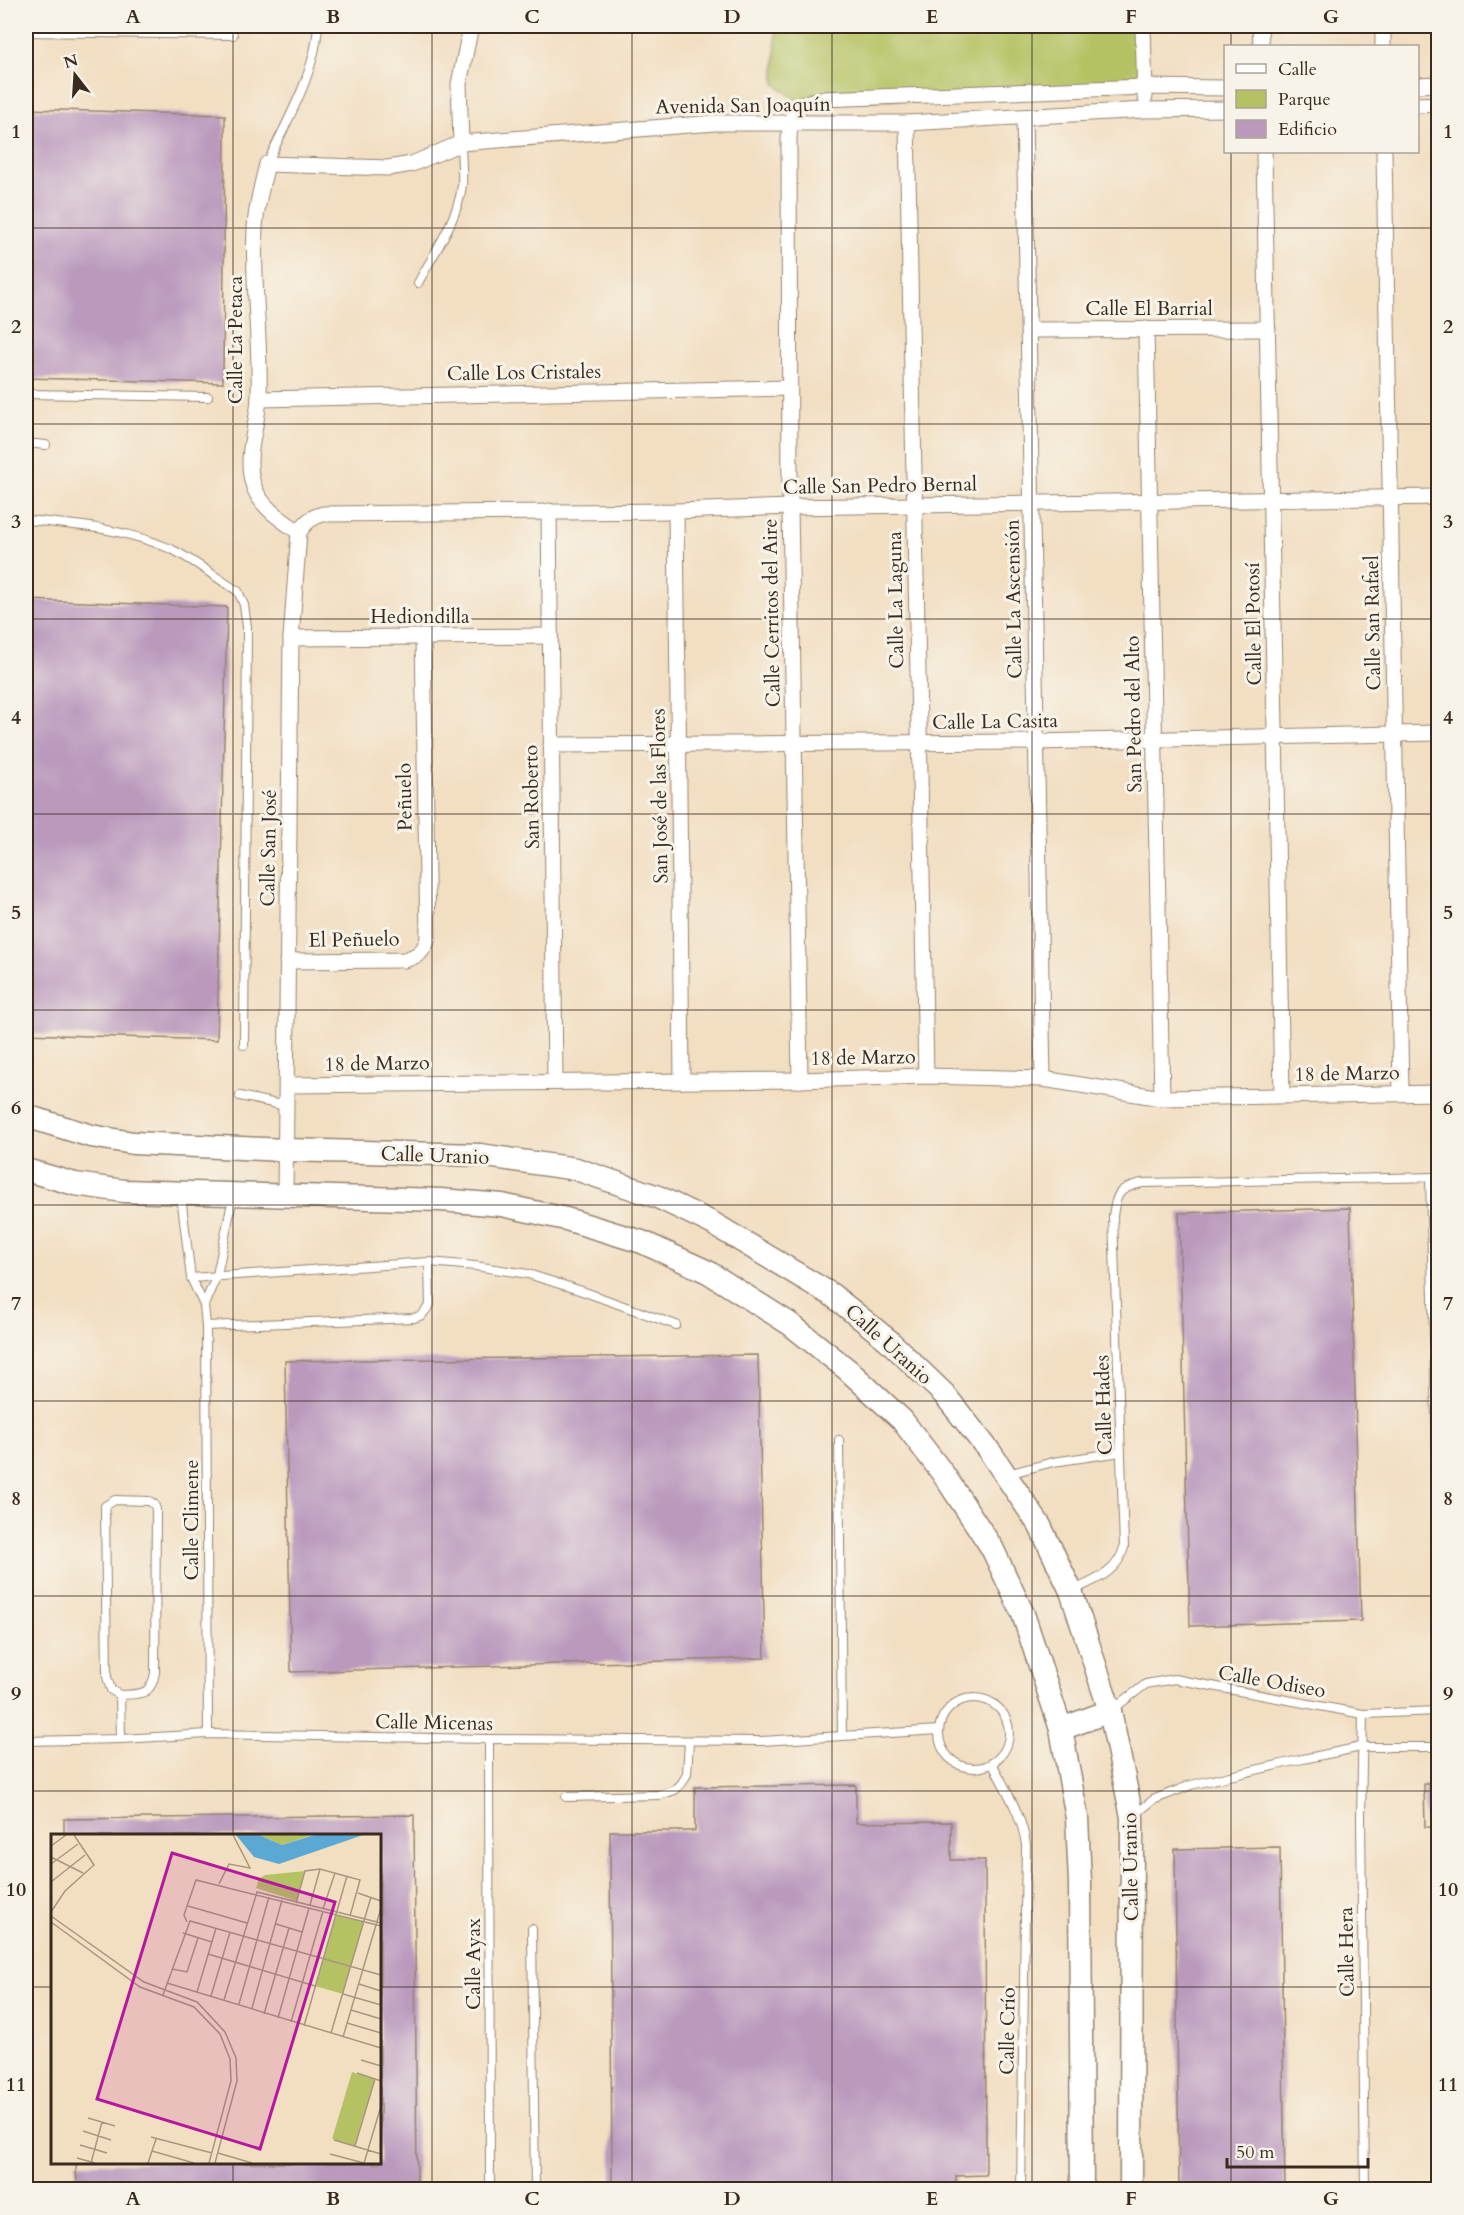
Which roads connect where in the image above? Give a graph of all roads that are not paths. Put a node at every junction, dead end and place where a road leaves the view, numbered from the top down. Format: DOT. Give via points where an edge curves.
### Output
graph roads {
  1 [pos="318,26"];
  2 [pos="471,26"];
  3 [pos="1143,26"];
  4 [pos="1260,26"];
  5 [pos="1383,26"];
  6 [pos="26,32"];
  7 [pos="234,35"];
  8 [pos="1260,45"];
  9 [pos="1383,45"];
  10 [pos="1438,84"];
  11 [pos="1419,85"];
  12 [pos="1145,87"];
  13 [pos="1224,88"];
  14 [pos="1438,104"];
  15 [pos="1419,105"];
  16 [pos="1224,109"];
  17 [pos="1145,110"];
  18 [pos="792,117"];
  19 [pos="1024,117"];
  20 [pos="907,123"];
  21 [pos="461,143"];
  22 [pos="1264,153"];
  23 [pos="1384,153"];
  24 [pos="267,164"];
  25 [pos="418,282"];
  26 [pos="1146,329"];
  27 [pos="1268,329"];
  28 [pos="1029,330"];
  29 [pos="789,388"];
  30 [pos="26,394"];
  31 [pos="208,397"];
  32 [pos="259,399"];
  33 [pos="26,443"];
  34 [pos="46,445"];
  35 [pos="1390,497"];
  36 [pos="1438,497"];
  37 [pos="1271,500"];
  38 [pos="1148,501"];
  39 [pos="1032,503"];
  40 [pos="914,505"];
  41 [pos="790,507"];
  42 [pos="549,511"];
  43 [pos="676,511"];
  44 [pos="26,520"];
  45 [pos="299,532"];
  46 [pos="550,636"];
  47 [pos="423,637"];
  48 [pos="291,638"];
  49 [pos="1395,733"];
  50 [pos="1438,733"];
  51 [pos="1275,737"];
  52 [pos="1155,739"];
  53 [pos="1036,742"];
  54 [pos="919,743"];
  55 [pos="794,744"];
  56 [pos="551,745"];
  57 [pos="680,746"];
  58 [pos="421,954"];
  59 [pos="287,961"];
  60 [pos="244,1045"];
  61 [pos="926,1076"];
  62 [pos="800,1080"];
  63 [pos="1043,1080"];
  64 [pos="682,1081"];
  65 [pos="555,1082"];
  66 [pos="287,1085"];
  67 [pos="1401,1093"];
  68 [pos="1438,1093"];
  69 [pos="1282,1095"];
  70 [pos="240,1096"];
  71 [pos="1162,1098"];
  72 [pos="286,1106"];
  73 [pos="26,1116"];
  74 [pos="285,1150"];
  75 [pos="26,1170"];
  76 [pos="1434,1177"];
  77 [pos="180,1194"];
  78 [pos="233,1196"];
  79 [pos="285,1196"];
  80 [pos="429,1262"];
  81 [pos="217,1275"];
  82 [pos="191,1278"];
  83 [pos="204,1305"];
  84 [pos="676,1325"];
  85 [pos="206,1326"];
  86 [pos="1437,1405"];
  87 [pos="1438,1434"];
  88 [pos="839,1440"];
  89 [pos="1121,1452"];
  90 [pos="1006,1475"];
  91 [pos="1438,1491"];
  92 [pos="1438,1499"];
  93 [pos="1071,1591"];
  94 [pos="120,1695"];
  95 [pos="1110,1711"];
  96 [pos="1438,1711"];
  97 [pos="1363,1714"];
  98 [pos="939,1730"];
  99 [pos="1061,1730"];
  100 [pos="208,1734"];
  101 [pos="842,1735"];
  102 [pos="121,1739"];
  103 [pos="489,1739"];
  104 [pos="26,1741"];
  105 [pos="689,1741"];
  106 [pos="1361,1747"];
  107 [pos="1438,1747"];
  108 [pos="992,1763"];
  109 [pos="566,1797"];
  110 [pos="1132,1817"];
  111 [pos="532,1929"];
  112 [pos="490,2190"];
  113 [pos="535,2190"];
  114 [pos="1021,2190"];
  115 [pos="1082,2190"];
  116 [pos="1131,2190"];
  117 [pos="1365,2190"];
  1 -- 24 [label="lane" via="308,75"];
  2 -- 21 [label="street" via="459,84"];
  3 -- 12 [label="street"];
  4 -- 8 [label="street"];
  5 -- 9 [label="street"];
  6 -- 7 [label="lane"];
  10 -- 11 [label="street"];
  12 -- 13 [label="street, Avenida San Joaquín"];
  12 -- 17 [label="street"];
  12 -- 18 [label="street, Avenida San Joaquín" via="810,100"];
  14 -- 15 [label="street"];
  16 -- 17 [label="street, Avenida San Joaquín"];
  17 -- 19 [label="street, Avenida San Joaquín"];
  18 -- 20 [label="street, Avenida San Joaquín"];
  18 -- 21 [label="street, Avenida San Joaquín"];
  18 -- 29 [label="street, Calle Cerritos del Aire"];
  19 -- 20 [label="street, Avenida San Joaquín"];
  19 -- 28 [label="street, Calle La Ascensión"];
  20 -- 40 [label="street, Calle La Laguna"];
  21 -- 24 [label="street, Avenida San Joaquín" via="412,164 388,168"];
  21 -- 25 [label="lane" via="462,186 443,238"];
  22 -- 27 [label="street, Calle El Potosí"];
  23 -- 35 [label="street, Calle San Rafael"];
  24 -- 32 [label="street, Calle La Petaca" via="255,227"];
  26 -- 27 [label="street, Calle El Barrial"];
  26 -- 28 [label="street, Calle El Barrial"];
  26 -- 38 [label="street, San Pedro del Alto"];
  27 -- 37 [label="street, Calle El Potosí"];
  28 -- 39 [label="street, Calle La Ascensión"];
  29 -- 32 [label="street, Calle Los Cristales"];
  29 -- 41 [label="street, Calle Cerritos del Aire"];
  30 -- 31 [label="lane"];
  32 -- 45 [label="street, Calle La Petaca" via="250,463 252,482 259,499 272,513"];
  33 -- 34 [label="lane"];
  35 -- 36 [label="street, Calle San Pedro Bernal"];
  35 -- 37 [label="street, Calle San Pedro Bernal"];
  35 -- 49 [label="street, Calle San Rafael"];
  37 -- 38 [label="street, Calle San Pedro Bernal"];
  37 -- 51 [label="street, Calle El Potosí"];
  38 -- 39 [label="street, Calle San Pedro Bernal"];
  38 -- 52 [label="street, San Pedro del Alto"];
  39 -- 40 [label="street, Calle San Pedro Bernal"];
  39 -- 53 [label="street, Calle La Ascensión"];
  40 -- 41 [label="street, Calle San Pedro Bernal"];
  40 -- 54 [label="street, Calle La Laguna"];
  41 -- 43 [label="street, Calle San Pedro Bernal"];
  41 -- 55 [label="street, Calle Cerritos del Aire"];
  42 -- 43 [label="street, Calle San Pedro Bernal"];
  42 -- 45 [label="street, Calle San Pedro Bernal" via="323,514 314,516"];
  42 -- 46 [label="street, San Roberto"];
  43 -- 57 [label="street, San José de las Flores"];
  44 -- 60 [label="lane" via="100,527 137,537 172,550 242,597 247,627"];
  45 -- 48 [label="street, Calle San José"];
  46 -- 47 [label="street, Hediondilla"];
  46 -- 56 [label="street, San Roberto"];
  47 -- 48 [label="street, Hediondilla"];
  47 -- 58 [label="street, Peñuelo" via="428,938"];
  48 -- 59 [label="street, Calle San José"];
  49 -- 50 [label="street, Calle La Casita"];
  49 -- 51 [label="street, Calle La Casita"];
  49 -- 67 [label="street, Calle San Rafael"];
  51 -- 52 [label="street, Calle La Casita"];
  51 -- 69 [label="street, Calle El Potosí"];
  52 -- 53 [label="street, Calle La Casita"];
  52 -- 71 [label="street, San Pedro del Alto"];
  53 -- 54 [label="street, Calle La Casita"];
  53 -- 63 [label="street, Calle La Ascensión"];
  54 -- 55 [label="street, Calle La Casita"];
  54 -- 61 [label="street, Calle La Laguna"];
  55 -- 57 [label="street, Calle La Casita"];
  55 -- 62 [label="street, Calle Cerritos del Aire"];
  56 -- 57 [label="street, Calle La Casita"];
  56 -- 65 [label="street, San Roberto"];
  57 -- 64 [label="street, San José de las Flores"];
  58 -- 59 [label="street, El Peñuelo" via="404,960"];
  59 -- 66 [label="street, Calle San José"];
  61 -- 62 [label="street, 18 de Marzo"];
  61 -- 63 [label="street, 18 de Marzo"];
  62 -- 64 [label="street, 18 de Marzo"];
  63 -- 71 [label="street, 18 de Marzo"];
  64 -- 65 [label="street, 18 de Marzo"];
  65 -- 66 [label="street, 18 de Marzo"];
  66 -- 72 [label="street, Calle San José"];
  67 -- 68 [label="street, 18 de Marzo"];
  67 -- 69 [label="street, 18 de Marzo"];
  69 -- 71 [label="street, 18 de Marzo"];
  70 -- 72 [label="lane"];
  72 -- 74 [label="street, Calle San José"];
  73 -- 74 [label="street, Calle Uranio" via="91,1136 133,1143"];
  74 -- 79 [label="street, Calle San José"];
  74 -- 90 [label="street, Calle Uranio" via="480,1155 576,1169 658,1197 712,1223 832,1294 944,1394"];
  75 -- 77 [label="street" via="75,1184"];
  76 -- 86 [label="lane"];
  76 -- 89 [label="lane, Calle Hades" via="1142,1183 1120,1191 1113,1216"];
  77 -- 78 [label="street"];
  77 -- 82 [label="lane, Calle Climene"];
  78 -- 79 [label="street"];
  78 -- 81 [label="lane, Calle Climene"];
  79 -- 99 [label="street" via="441,1200 502,1205 566,1218 642,1242 708,1272 790,1324 902,1420 944,1475 992,1548 1023,1614"];
  80 -- 81 [label="lane"];
  80 -- 84 [label="lane" via="528,1274"];
  80 -- 85 [label="lane" via="430,1305 414,1318"];
  81 -- 82 [label="lane"];
  81 -- 83 [label="lane, Calle Climene"];
  82 -- 83 [label="lane, Calle Climene"];
  83 -- 85 [label="lane, Calle Climene"];
  85 -- 100 [label="lane, Calle Climene"];
  86 -- 87 [label="lane"];
  87 -- 91 [label="lane"];
  88 -- 101 [label="lane"];
  89 -- 90 [label="lane" via="1053,1462"];
  89 -- 93 [label="lane, Calle Hades" via="1121,1559 1104,1575"];
  90 -- 93 [label="street, Calle Uranio" via="1040,1526"];
  91 -- 92 [label="lane"];
  93 -- 95 [label="street, Calle Uranio"];
  94 -- 94 [label="lane" via="145,1693 155,1673 156,1509 149,1501 115,1500 105,1506 107,1677 111,1690"];
  94 -- 102 [label="lane"];
  95 -- 97 [label="lane, Calle Odiseo" via="1146,1684 1174,1679"];
  95 -- 99 [label="street"];
  95 -- 110 [label="street, Calle Uranio"];
  96 -- 97 [label="lane, Calle Odiseo"];
  97 -- 106 [label="lane, Calle Hera"];
  98 -- 101 [label="lane, Calle Micenas"];
  98 -- 108 [label="lane" via="944,1751 960,1765 971,1768"];
  98 -- 108 [label="lane" via="942,1719 956,1703 977,1698 988,1701 1004,1715 1009,1736 1006,1747"];
  99 -- 115 [label="street" via="1077,1818 1080,1882"];
  100 -- 102 [label="lane, Calle Micenas"];
  100 -- 103 [label="lane, Calle Micenas"];
  101 -- 105 [label="lane, Calle Micenas"];
  102 -- 104 [label="lane, Calle Micenas"];
  103 -- 105 [label="lane, Calle Micenas"];
  103 -- 112 [label="lane, Calle Ayax"];
  105 -- 109 [label="lane" via="687,1774 675,1790 660,1795"];
  106 -- 107 [label="lane"];
  106 -- 110 [label="lane" via="1191,1785 1153,1800"];
  106 -- 117 [label="lane, Calle Hera"];
  108 -- 114 [label="lane, Calle Crío" via="1024,1829"];
  110 -- 116 [label="street, Calle Uranio"];
  111 -- 113 [label="lane"];
}
